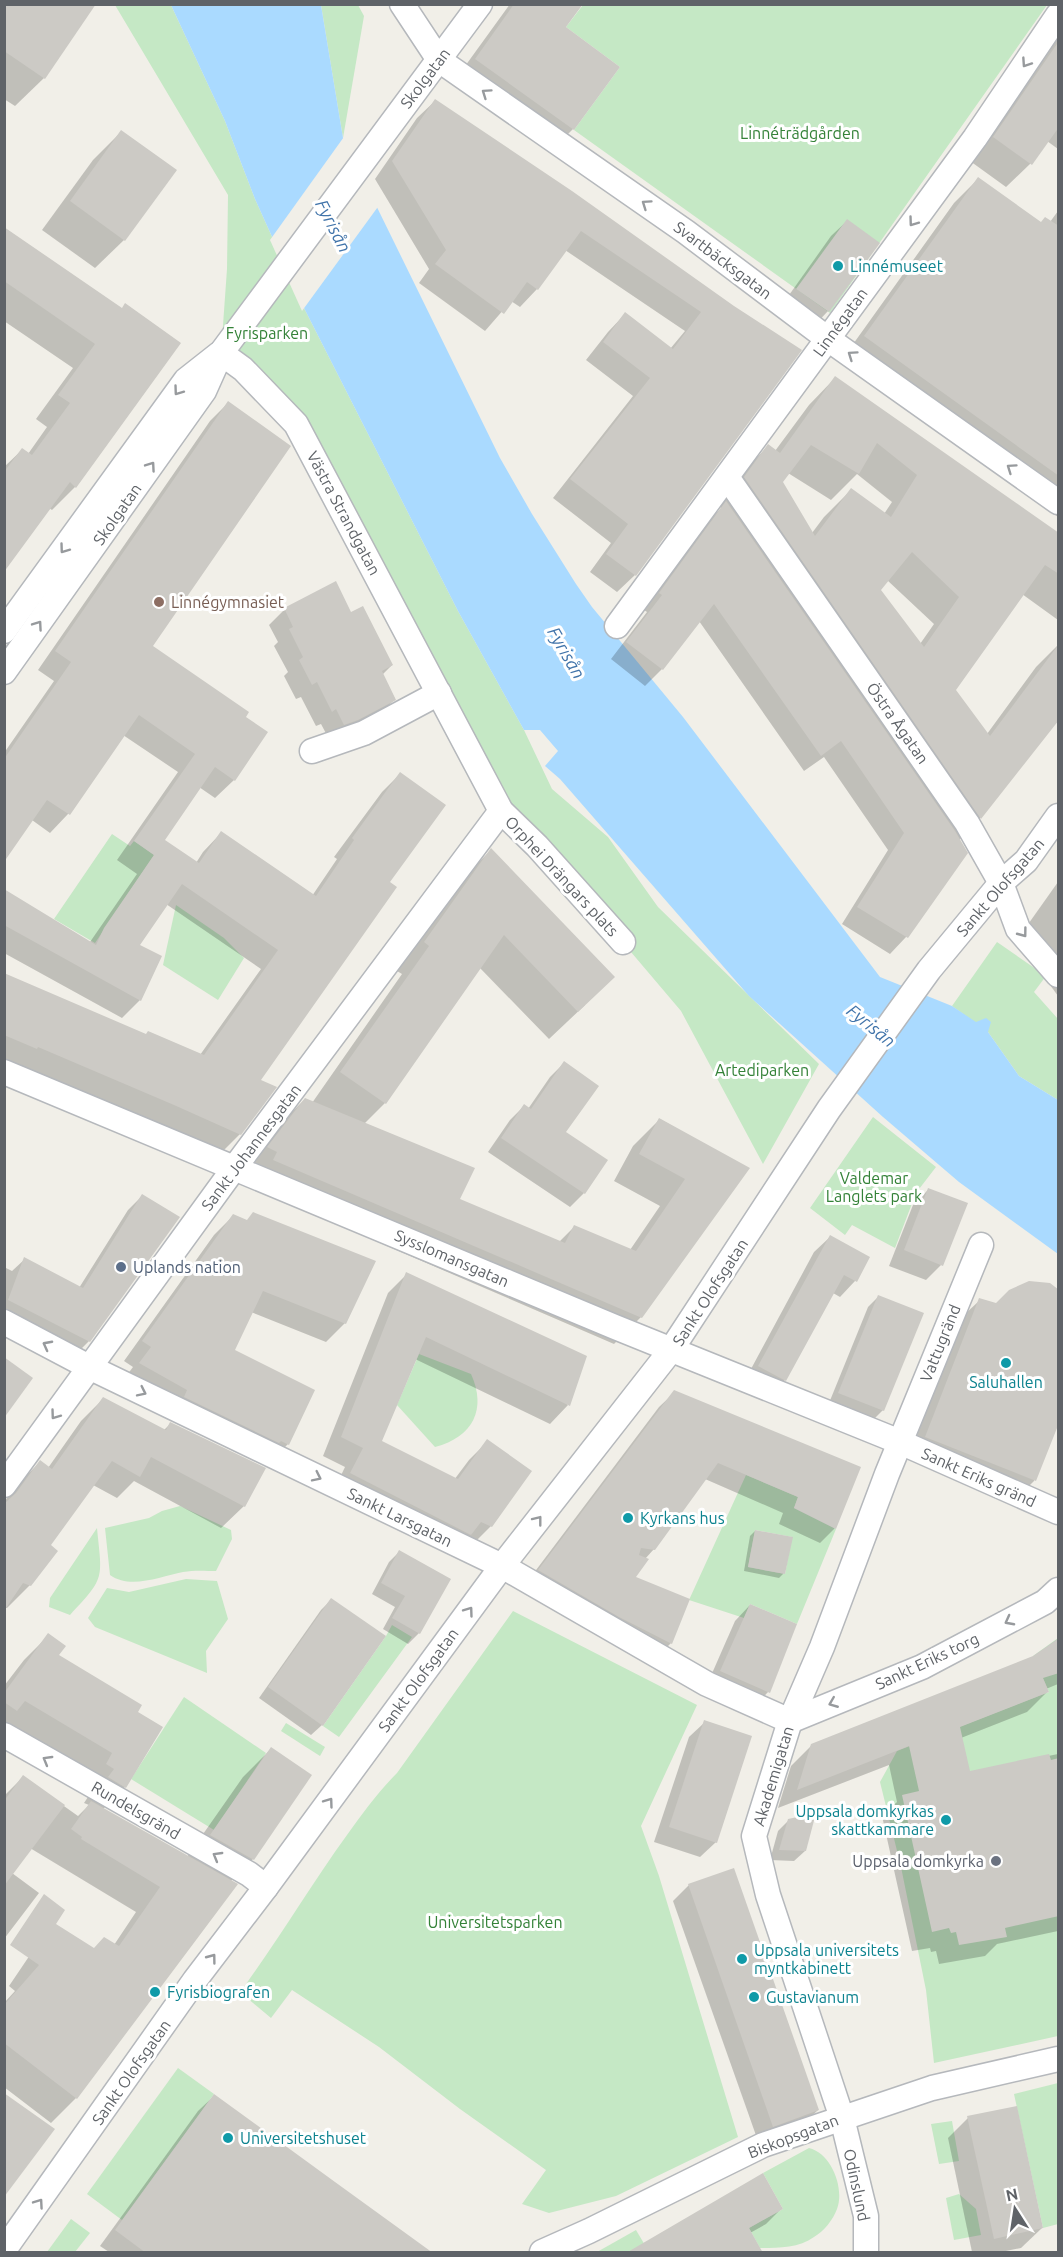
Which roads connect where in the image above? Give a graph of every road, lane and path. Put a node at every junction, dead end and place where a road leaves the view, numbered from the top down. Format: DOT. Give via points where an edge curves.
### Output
graph roads {
  1 [pos="402,4"];
  2 [pos="480,4"];
  3 [pos="1059,15"];
  4 [pos="439,60"];
  5 [pos="828,339"];
  6 [pos="221,352"];
  7 [pos="727,477"];
  8 [pos="1059,502"];
  9 [pos="617,626"];
  10 [pos="4,631"];
  11 [pos="4,672"];
  12 [pos="439,693"];
  13 [pos="312,751"];
  14 [pos="501,811"];
  15 [pos="1059,816"];
  16 [pos="1001,883"];
  17 [pos="623,942"];
  18 [pos="1059,975"];
  19 [pos="4,1072"];
  20 [pos="235,1167"];
  21 [pos="981,1245"];
  22 [pos="4,1322"];
  23 [pos="671,1350"];
  24 [pos="89,1367"];
  25 [pos="900,1442"];
  26 [pos="4,1485"];
  27 [pos="1059,1512"];
  28 [pos="502,1566"];
  29 [pos="1059,1590"];
  30 [pos="790,1721"];
  31 [pos="4,1735"];
  32 [pos="266,1887"];
  33 [pos="1059,2059"];
  34 [pos="842,2118"];
  35 [pos="866,2216"];
  36 [pos="4,2250"];
  37 [pos="542,2253"];
  38 [pos="866,2253"];
  39 [pos="882,2253"];
  1 -- 4 [label="street, Svartbäcksgatan"];
  2 -- 4 [label="street, Skolgatan"];
  3 -- 5 [label="street, Linnégatan, one-way" via="975,138"];
  5 -- 4 [label="street, Svartbäcksgatan, one-way" via="687,232"];
  4 -- 6 [label="street, Skolgatan"];
  5 -- 7 [label="street, Linnégatan"];
  8 -- 5 [label="street, Svartbäcksgatan, one-way"];
  6 -- 10 [label="street, Skolgatan, one-way" via="186,380"];
  11 -- 6 [label="street, Skolgatan, one-way" via="204,391"];
  6 -- 12 [label="street, Västra Strandgatan" via="296,424"];
  7 -- 9 [label="street, Linnégatan"];
  7 -- 16 [label="street, Östra Ågatan" via="967,823"];
  12 -- 13 [label="street" via="364,733"];
  12 -- 14 [label="street, Västra Strandgatan"];
  14 -- 17 [label="street, Orphei Drängars plats"];
  14 -- 20 [label="street, Sankt Johannesgatan"];
  15 -- 16 [label="street, Sankt Olofsgatan" via="1026,861"];
  16 -- 18 [label="street, Östra Ågatan, one-way" via="1018,929"];
  16 -- 23 [label="street, Sankt Olofsgatan" via="939,957 829,1109"];
  19 -- 20 [label="street, Sysslomansgatan"];
  20 -- 23 [label="street, Sysslomansgatan"];
  20 -- 24 [label="street, Sankt Johannesgatan"];
  21 -- 25 [label="street, Vattugränd"];
  24 -- 22 [label="street, Sankt Larsgatan, one-way"];
  23 -- 25 [label="street, Sysslomansgatan"];
  28 -- 23 [label="street, Sankt Olofsgatan, one-way"];
  24 -- 26 [label="street, Sankt Johannesgatan, one-way"];
  24 -- 28 [label="street, Sankt Larsgatan, one-way"];
  25 -- 27 [label="street, Sankt Eriks gränd"];
  25 -- 30 [label="street, Akademigatan"];
  28 -- 30 [label="street, Sankt Larsgatan" via="707,1684"];
  32 -- 28 [label="street, Sankt Olofsgatan, one-way"];
  29 -- 30 [label="street, Sankt Eriks torg, one-way" via="1045,1602 922,1667"];
  30 -- 34 [label="street, Akademigatan" via="754,1836 768,1895"];
  32 -- 31 [label="street, Rundelsgränd, one-way"];
  36 -- 32 [label="street, Sankt Olofsgatan, one-way" via="195,1980"];
  33 -- 34 [label="street, Biskopsgatan" via="932,2088"];
  34 -- 35 [label="street, Odinslund"];
  34 -- 37 [label="street, Biskopsgatan" via="763,2145"];
  35 -- 38 [label="street, Odinslund"];
  35 -- 39 [label="street"];
}
